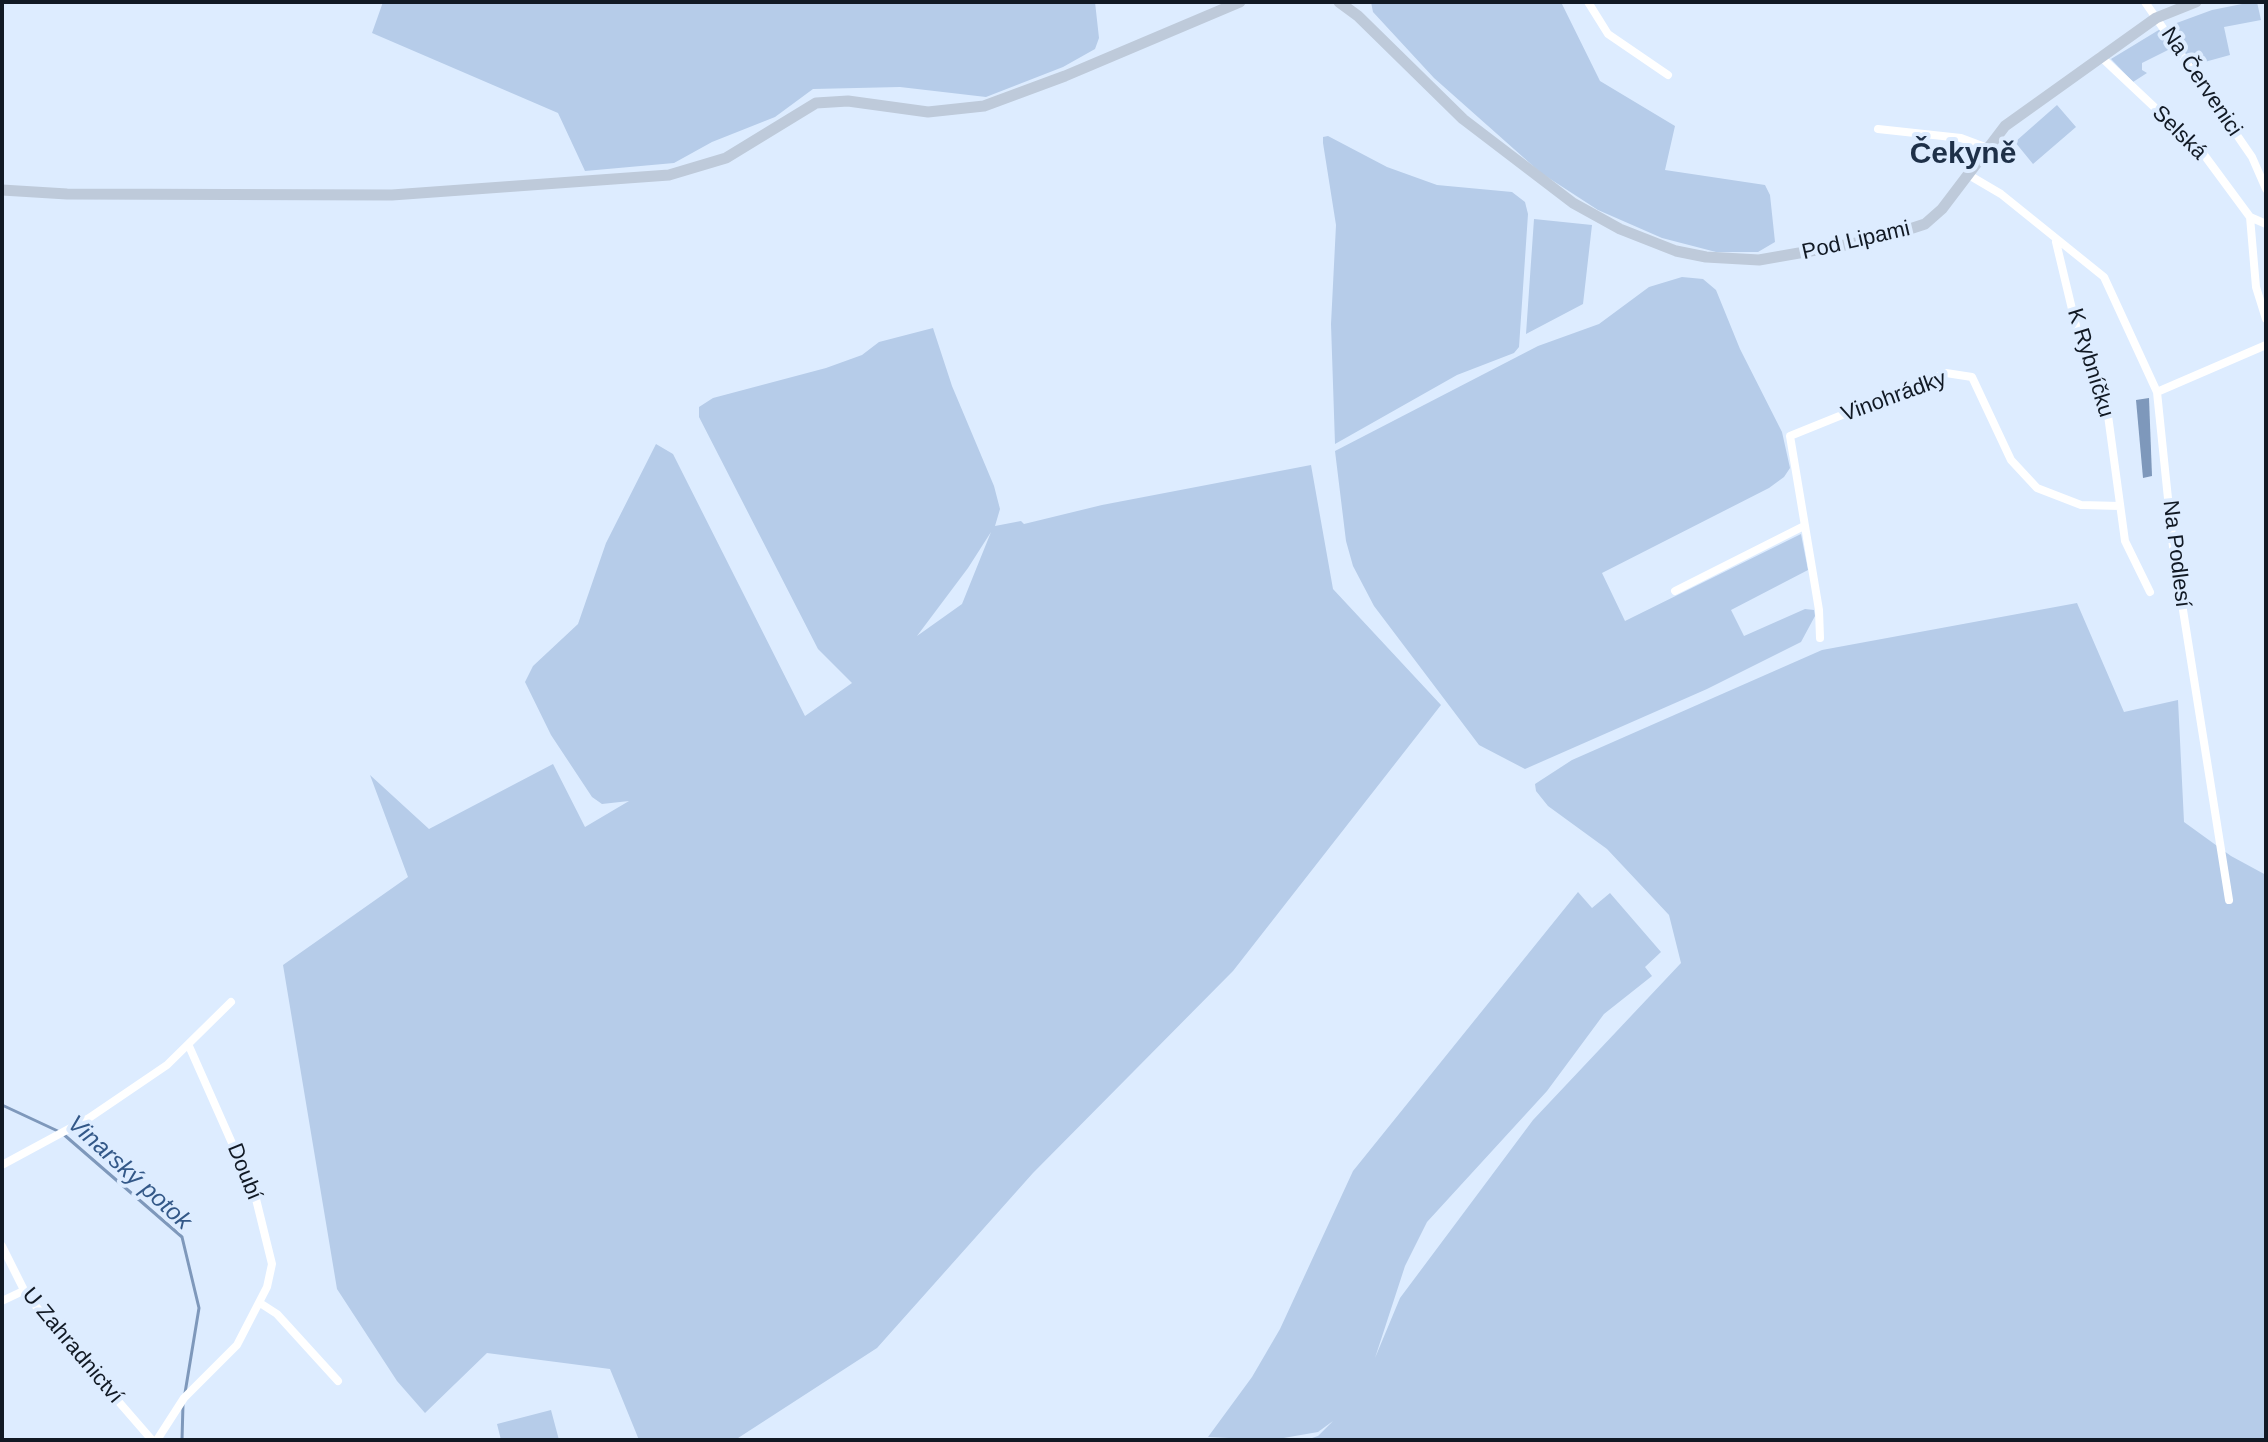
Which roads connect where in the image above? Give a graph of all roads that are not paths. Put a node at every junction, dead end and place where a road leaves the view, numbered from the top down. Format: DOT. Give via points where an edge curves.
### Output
graph roads {
  1 [pos="1240,2"];
  2 [pos="1339,2"];
  3 [pos="1588,2"];
  4 [pos="2145,2"];
  5 [pos="2196,2"];
  6 [pos="2156,18"];
  7 [pos="2100,56"];
  8 [pos="1668,75"];
  9 [pos="1878,129"];
  10 [pos="1985,147"];
  11 [pos="1967,174"];
  12 [pos="2266,189"];
  13 [pos="2,190"];
  14 [pos="2250,217"];
  15 [pos="2266,224"];
  16 [pos="2056,241"];
  17 [pos="2266,319"];
  18 [pos="2266,345"];
  19 [pos="2157,392"];
  20 [pos="2120,506"];
  21 [pos="1804,526"];
  22 [pos="1675,591"];
  23 [pos="2150,592"];
  24 [pos="1820,638"];
  25 [pos="2229,900"];
  26 [pos="231,1002"];
  27 [pos="189,1046"];
  28 [pos="2,1165"];
  29 [pos="2,1246"];
  30 [pos="23,1291"];
  31 [pos="2,1301"];
  32 [pos="260,1303"];
  33 [pos="338,1381"];
  34 [pos="154,1440"];
  1 -- 13 [label="main road" via="984,106 917,112 848,101 816,103 726,158 669,175 411,194"];
  2 -- 11 [label="main road, Pod Lipami" via="1463,119 1541,180 1620,229 1690,254 1759,260 1897,235 1934,217"];
  3 -- 8 [label="street" via="1608,34"];
  4 -- 6 [label="street, Na Červenici"];
  5 -- 6 [label="main road, Pod Lipami"];
  6 -- 7 [label="main road, Pod Lipami"];
  6 -- 12 [label="street, Na Červenici" via="2252,157"];
  7 -- 10 [label="main road, Pod Lipami" via="2005,126"];
  7 -- 14 [label="street, Selská" via="2202,152"];
  9 -- 10 [label="street" via="1961,138"];
  10 -- 11 [label="main road, Pod Lipami"];
  11 -- 16 [label="street" via="2001,194"];
  14 -- 15 [label="street, Selská"];
  14 -- 17 [label="street" via="2256,287"];
  16 -- 19 [label="street, Na Podlesí" via="2104,277"];
  16 -- 20 [label="street, K Rybníčku" via="2077,330 2107,408"];
  18 -- 19 [label="street"];
  19 -- 25 [label="street, Na Podlesí" via="2173,547"];
  20 -- 21 [label="street, Vinohrádky" via="2081,505 2037,488 2011,460 1972,377 1946,373 1790,436"];
  20 -- 23 [label="street, K Rybníčku" via="2125,541"];
  21 -- 22 [label="street"];
  21 -- 24 [label="street, Vinohrádky"];
  26 -- 27 [label="street"];
  27 -- 28 [label="street" via="89,1118"];
  27 -- 32 [label="street, Doubí" via="248,1178 270,1249 271,1271"];
  29 -- 30 [label="street, U Zahradnictví"];
  30 -- 31 [label="street"];
  30 -- 34 [label="street, U Zahradnictví"];
  32 -- 33 [label="street" via="277,1314"];
  32 -- 34 [label="street, Doubí" via="232,1352 184,1398"];
}
